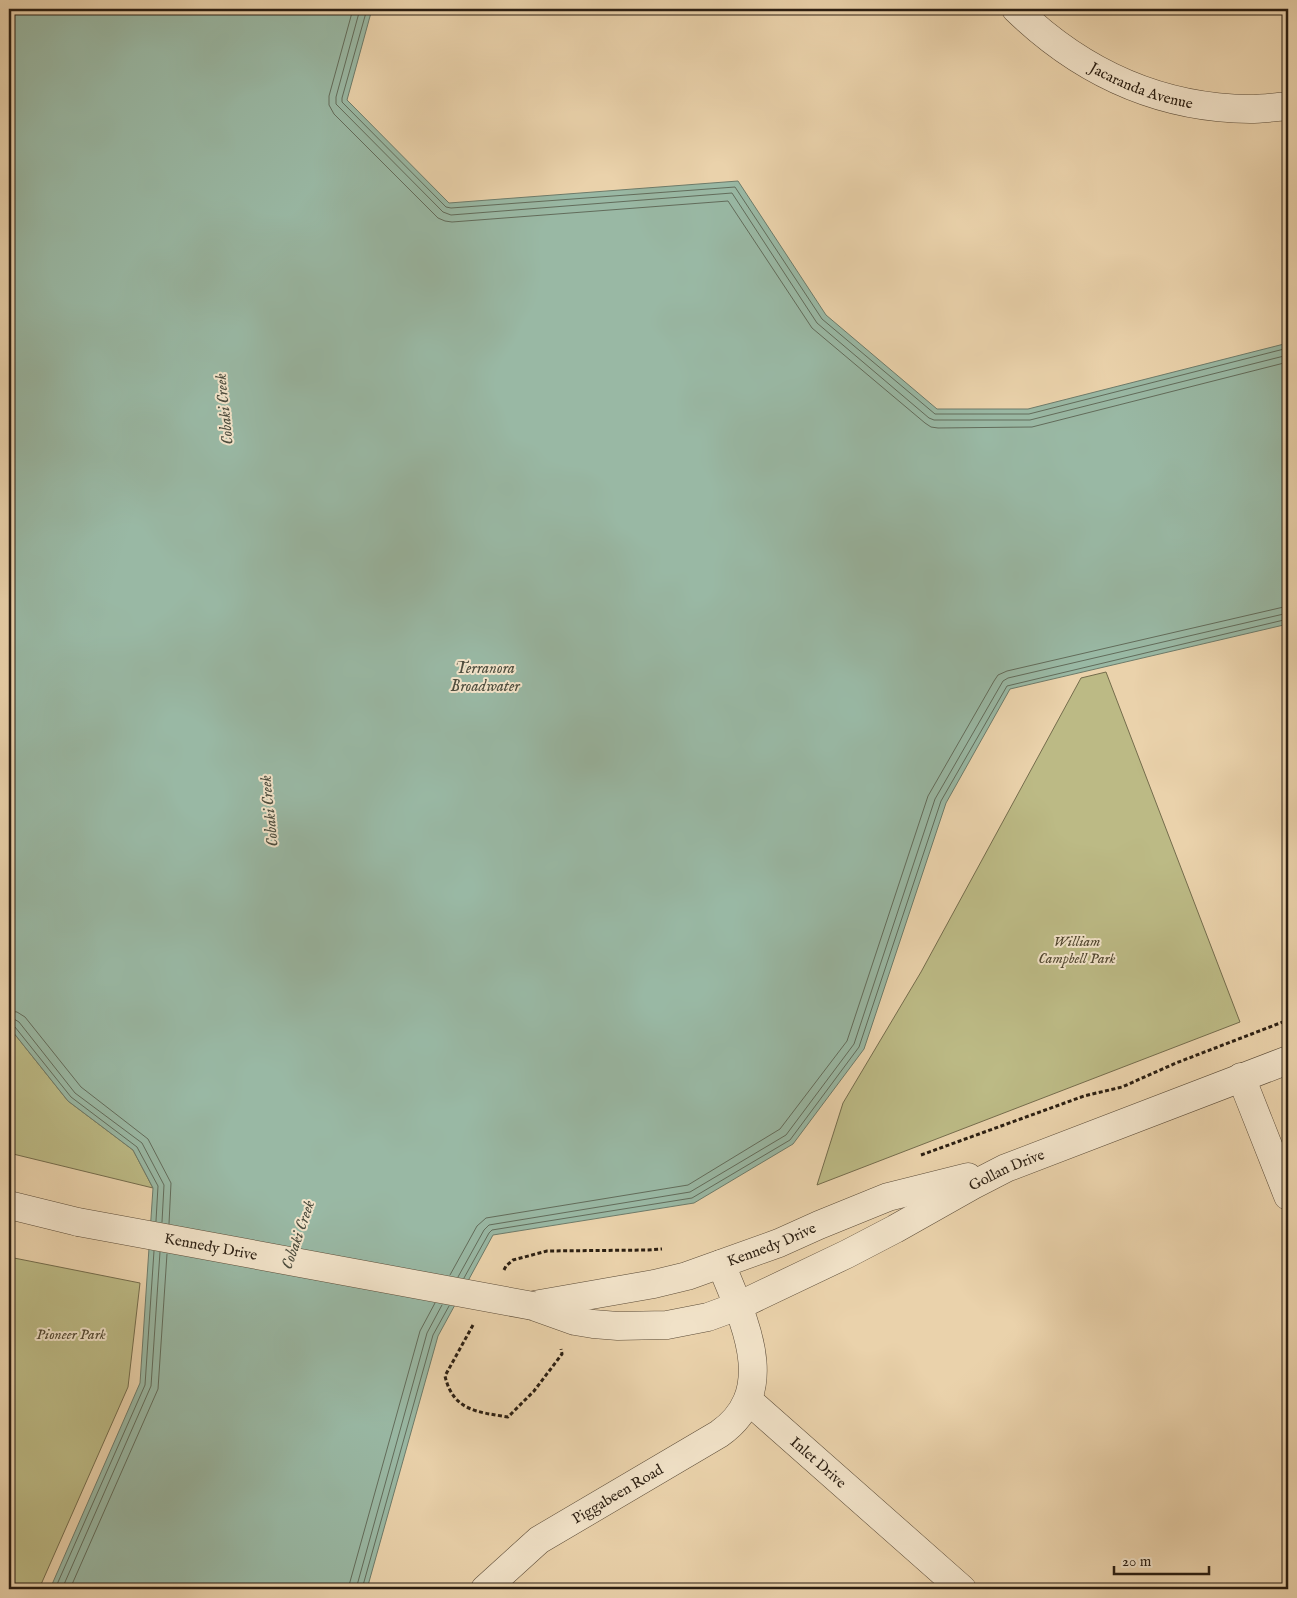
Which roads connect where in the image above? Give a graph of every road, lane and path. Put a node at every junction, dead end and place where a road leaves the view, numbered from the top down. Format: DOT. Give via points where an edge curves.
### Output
graph roads {
  1 [pos="1016,9"];
  2 [pos="1288,106"];
  3 [pos="1288,1060"];
  4 [pos="1241,1077"];
  5 [pos="1006,1168"];
  6 [pos="1288,1196"];
  7 [pos="9,1205"];
  8 [pos="721,1264"];
  9 [pos="533,1306"];
  10 [pos="738,1306"];
  11 [pos="560,1341"];
  12 [pos="748,1400"];
  13 [pos="508,1417"];
  14 [pos="485,1589"];
  15 [pos="962,1589"];
  1 -- 2 [label="street, Jacaranda Avenue" via="1034,27 1089,66 1148,92 1209,106 1251,109"];
  3 -- 4 [label="street, Gollan Drive"];
  4 -- 5 [label="street, Gollan Drive"];
  4 -- 6 [label="street"];
  5 -- 8 [label="street, Kennedy Drive" via="888,1197"];
  5 -- 10 [label="street, Gollan Drive" via="879,1238"];
  7 -- 9 [label="street, Kennedy Drive, bridge" via="78,1222"];
  8 -- 9 [label="street, Kennedy Drive" via="654,1284"];
  8 -- 10 [label="street"];
  9 -- 10 [label="street, Kennedy Drive" via="575,1321 618,1326 681,1324"];
  10 -- 12 [label="street" via="752,1354 753,1376"];
  11 -- 13 [label="path" via="562,1354 534,1391"];
  12 -- 14 [label="street, Piggabeen Road" via="740,1415 726,1428 539,1540"];
  12 -- 15 [label="street, Inlet Drive"];
}
